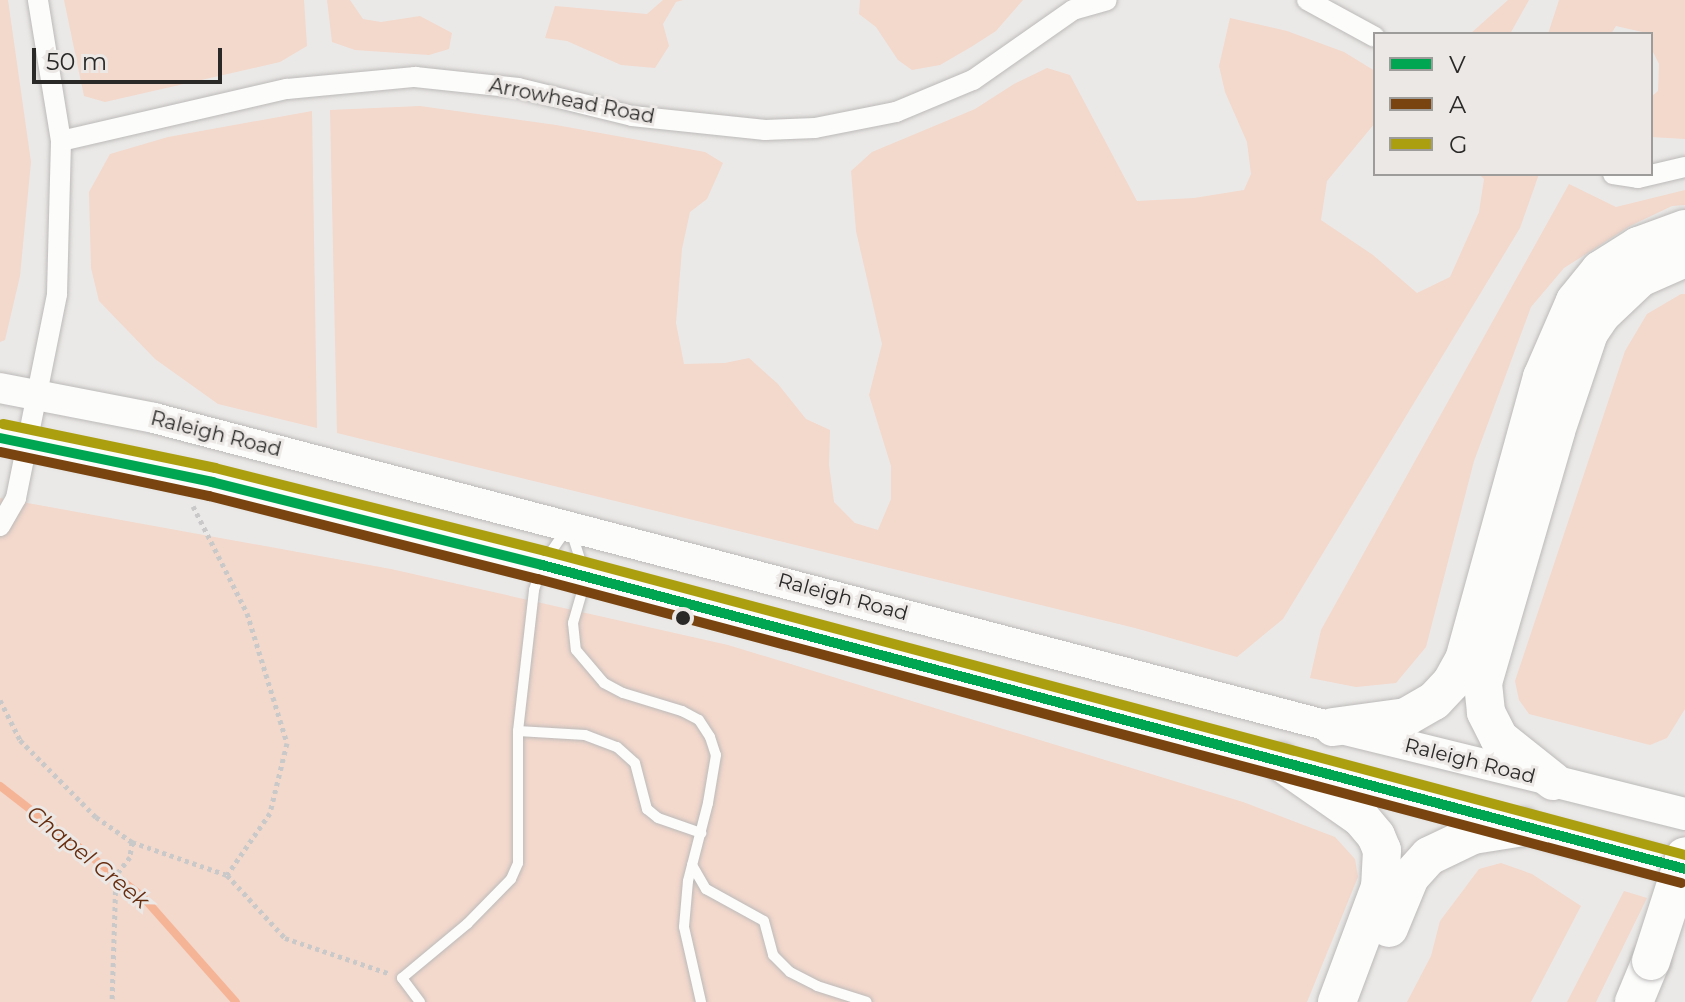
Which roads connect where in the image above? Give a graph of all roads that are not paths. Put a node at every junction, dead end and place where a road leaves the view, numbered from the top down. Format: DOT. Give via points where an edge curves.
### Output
graph roads {
  1 [pos="38,0"];
  2 [pos="1107,0"];
  3 [pos="1309,0"];
  4 [pos="1077,5"];
  5 [pos="1373,36"];
  6 [pos="61,141"];
  7 [pos="1685,167"];
  8 [pos="1653,174"];
  9 [pos="1626,176"];
  10 [pos="1647,176"];
  11 [pos="1685,229"];
  12 [pos="1685,258"];
  13 [pos="0,388"];
  14 [pos="37,395"];
  15 [pos="14,440"];
  16 [pos="569,524"];
  17 [pos="0,526"];
  18 [pos="542,565"];
  19 [pos="586,578"];
  20 [pos="1333,727"];
  21 [pos="518,731"];
  22 [pos="1281,762"];
  23 [pos="1553,781"];
  24 [pos="1685,814"];
  25 [pos="1523,827"];
  26 [pos="701,833"];
  27 [pos="1685,856"];
  28 [pos="692,865"];
  29 [pos="1685,869"];
  30 [pos="420,1002"];
  31 [pos="701,1002"];
  32 [pos="867,1002"];
  33 [pos="1337,1002"];
  34 [pos="1361,1002"];
  35 [pos="1634,1002"];
  1 -- 6 [label="street"];
  2 -- 4 [label="street, Arrowhead Road"];
  3 -- 5 [label="street"];
  4 -- 6 [label="street, Arrowhead Road" via="973,80 896,112 815,128 765,130 632,116 518,88 415,77 287,89"];
  6 -- 14 [label="street" via="57,294"];
  7 -- 8 [label="street"];
  9 -- 10 [label="street"];
  11 -- 20 [label="highway" via="1638,246 1600,270 1575,301 1542,377 1464,660 1451,683 1434,701 1406,717"];
  12 -- 23 [label="highway" via="1640,278 1589,333 1486,671 1483,698 1491,727"];
  13 -- 14 [label="main road, Raleigh Road"];
  14 -- 15 [label="street"];
  14 -- 16 [label="main road, Raleigh Road" via="154,418"];
  15 -- 17 [label="street" via="16,498"];
  15 -- 18 [label="main road" via="212,482"];
  16 -- 18 [label="lane"];
  16 -- 19 [label="lane"];
  16 -- 20 [label="main road, Raleigh Road"];
  18 -- 19 [label="main road"];
  18 -- 21 [label="lane" via="534,590"];
  19 -- 22 [label="main road"];
  19 -- 26 [label="lane" via="571,635 588,666 623,693 699,720 710,737 715,770"];
  20 -- 23 [label="main road, Raleigh Road"];
  21 -- 26 [label="lane" via="585,735 617,747 635,763 647,809"];
  21 -- 30 [label="lane" via="518,863 511,879 467,924 402,978"];
  22 -- 25 [label="main road"];
  22 -- 33 [label="highway" via="1361,818 1382,850 1377,897"];
  23 -- 24 [label="main road, Raleigh Road"];
  25 -- 29 [label="main road"];
  25 -- 34 [label="highway" via="1473,835 1419,864"];
  26 -- 28 [label="lane"];
  27 -- 35 [label="highway, bridge"];
  28 -- 31 [label="lane" via="684,927"];
  28 -- 32 [label="lane" via="706,889 764,921 773,955 790,972"];
}
